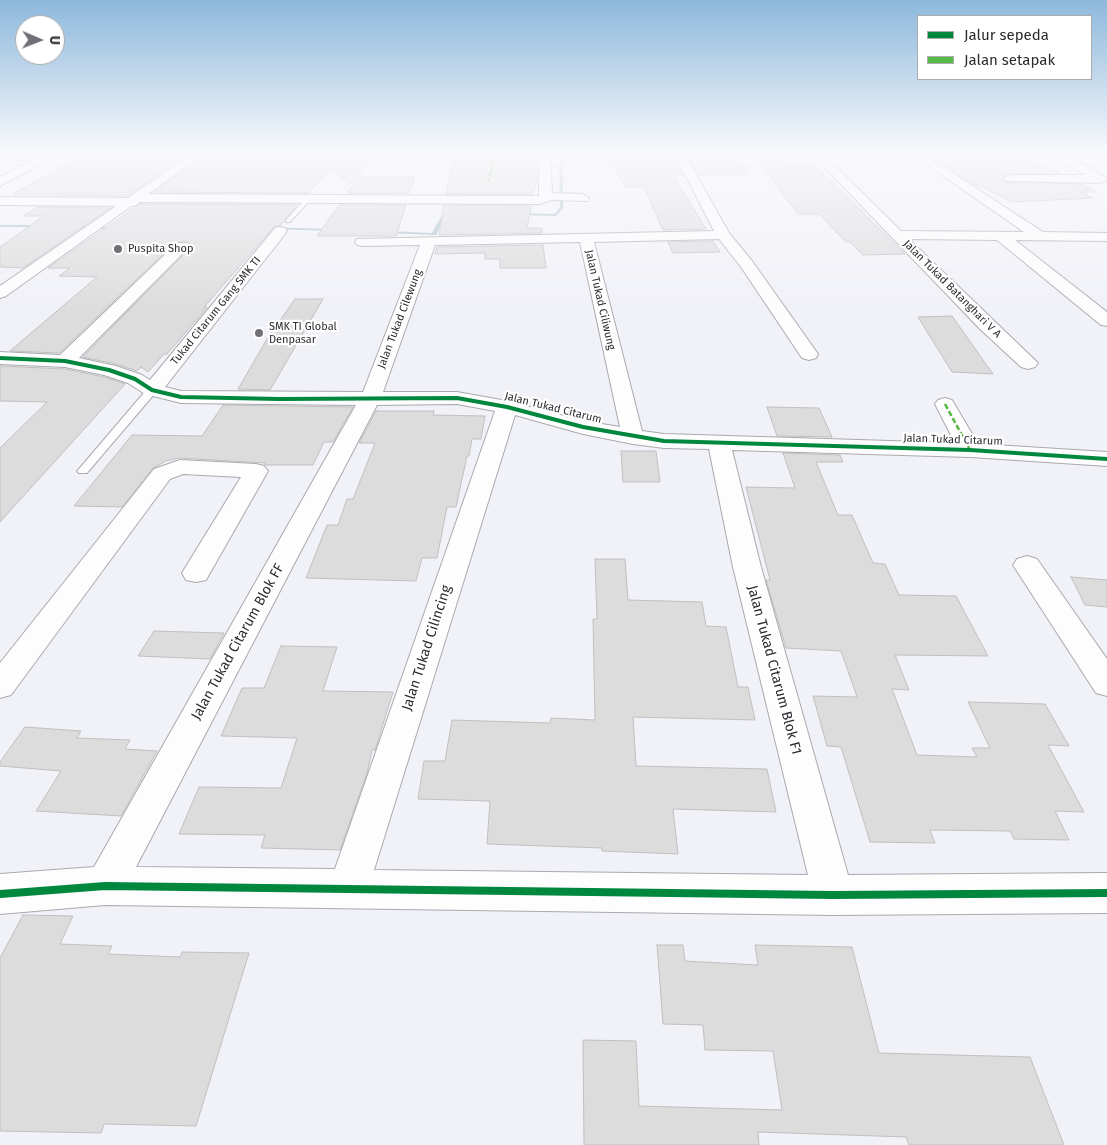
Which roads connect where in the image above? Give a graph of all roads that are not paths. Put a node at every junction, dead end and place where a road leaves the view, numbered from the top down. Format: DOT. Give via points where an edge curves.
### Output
graph roads {
  1 [pos="129,204"];
  2 [pos="303,204"];
  3 [pos="707,204"];
  4 [pos="866,204"];
  5 [pos="991,204"];
  6 [pos="284,226"];
  7 [pos="723,235"];
  8 [pos="897,235"];
  9 [pos="999,235"];
  10 [pos="1039,236"];
  11 [pos="1107,237"];
  12 [pos="586,238"];
  13 [pos="429,241"];
  14 [pos="362,242"];
  15 [pos="182,246"];
  16 [pos="0,293"];
  17 [pos="1107,321"];
  18 [pos="809,354"];
  19 [pos="0,358"];
  20 [pos="65,361"];
  21 [pos="1028,362"];
  22 [pos="152,390"];
  23 [pos="371,397"];
  24 [pos="945,404"];
  25 [pos="507,407"];
  26 [pos="632,437"];
  27 [pos="719,443"];
  28 [pos="970,450"];
  29 [pos="1107,458"];
  30 [pos="83,471"];
  31 [pos="1027,565"];
  32 [pos="196,574"];
  33 [pos="1107,684"];
  34 [pos="0,686"];
  35 [pos="105,886"];
  36 [pos="348,890"];
  37 [pos="1107,893"];
  38 [pos="0,894"];
  39 [pos="833,896"];
  1 -- 16 [label="street"];
  2 -- 6 [label="lane"];
  3 -- 7 [label="street"];
  4 -- 8 [label="street, Jalan Tukad Batanghari V A"];
  5 -- 10 [label="street"];
  6 -- 22 [label="street, Tukad Citarum Gang SMK TI"];
  7 -- 12 [label="street, Jalan Tukad Ciliwung"];
  7 -- 18 [label="street"];
  8 -- 9 [label="street"];
  8 -- 21 [label="street, Jalan Tukad Batanghari V A" via="986,325"];
  9 -- 10 [label="street"];
  9 -- 17 [label="street"];
  10 -- 11 [label="street"];
  12 -- 13 [label="street"];
  12 -- 26 [label="street, Jalan Tukad Ciliwung"];
  13 -- 14 [label="street"];
  13 -- 23 [label="street, Jalan Tukad Cilewung"];
  15 -- 20 [label="street"];
  19 -- 20 [label="street, Jalan Tukad Citarum"];
  20 -- 22 [label="street, Jalan Tukad Citarum" via="125,375"];
  22 -- 23 [label="street, Jalan Tukad Citarum" via="181,397 222,399"];
  22 -- 30 [label="lane"];
  23 -- 25 [label="street, Jalan Tukad Citarum" via="458,398"];
  23 -- 35 [label="street, Jalan Tukad Citarum Blok FF"];
  24 -- 28 [label="street"];
  25 -- 26 [label="street, Jalan Tukad Citarum"];
  25 -- 36 [label="street, Jalan Tukad Cilincing"];
  26 -- 27 [label="street, Jalan Tukad Citarum"];
  27 -- 28 [label="street, Jalan Tukad Citarum"];
  27 -- 39 [label="street, Jalan Tukad Citarum Blok F1" via="747,567"];
  28 -- 29 [label="street, Jalan Tukad Citarum"];
  31 -- 33 [label="street"];
  32 -- 34 [label="street" via="256,471 180,466 162,474"];
  35 -- 36 [label="street"];
  35 -- 38 [label="street"];
  36 -- 39 [label="street"];
  37 -- 39 [label="street"];
}
